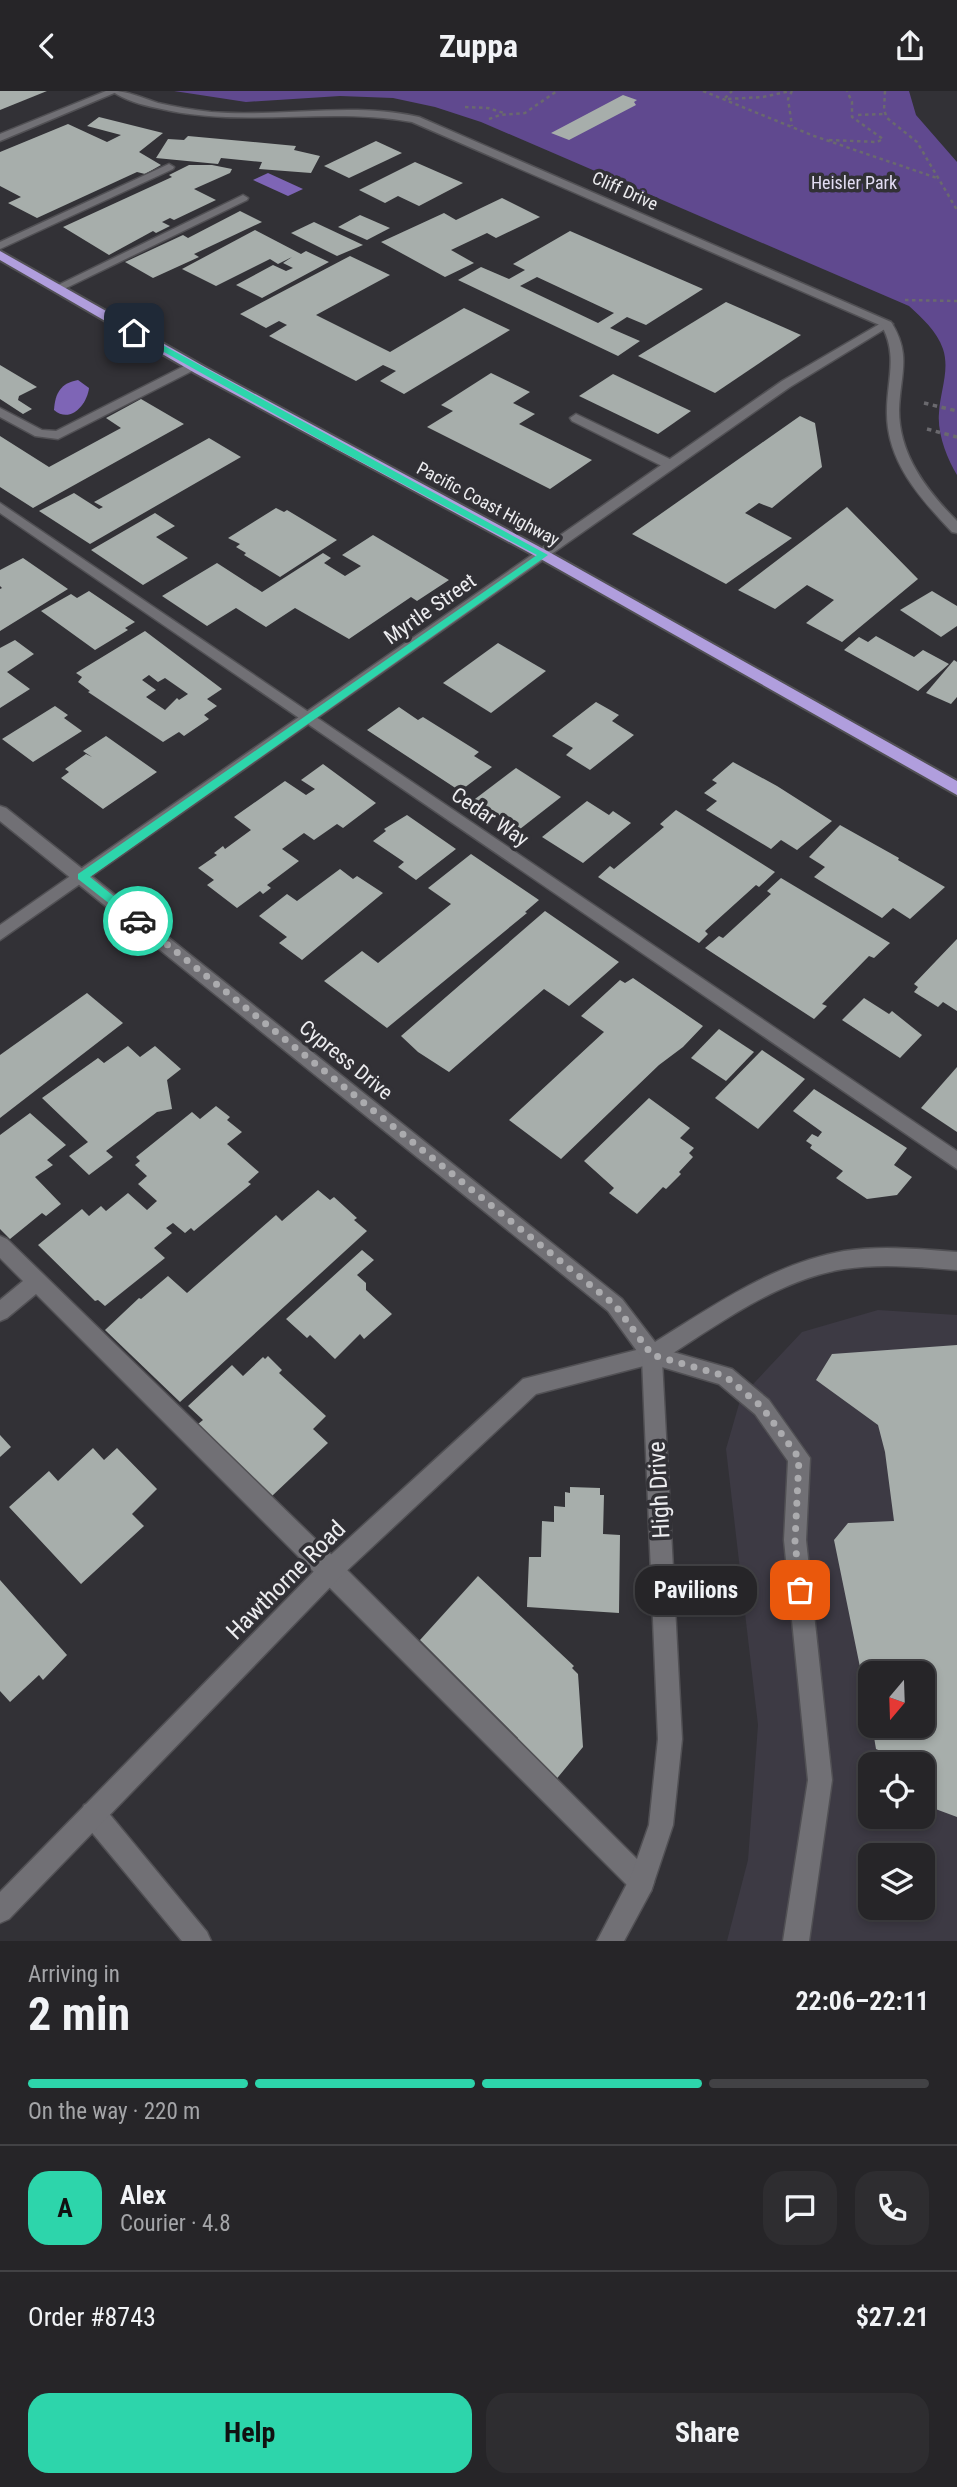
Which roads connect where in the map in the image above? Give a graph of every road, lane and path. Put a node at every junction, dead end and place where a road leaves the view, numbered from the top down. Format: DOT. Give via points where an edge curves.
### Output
graph roads {
  1 [pos="116,91"];
  2 [pos="557,91"];
  3 [pos="703,91"];
  4 [pos="732,91"];
  5 [pos="791,91"];
  6 [pos="847,91"];
  7 [pos="885,91"];
  8 [pos="724,99"];
  9 [pos="458,107"];
  10 [pos="507,114"];
  11 [pos="886,114"];
  12 [pos="858,115"];
  13 [pos="481,122"];
  14 [pos="792,126"];
  15 [pos="0,138"];
  16 [pos="828,141"];
  17 [pos="169,167"];
  18 [pos="937,178"];
  19 [pos="243,198"];
  20 [pos="957,210"];
  21 [pos="0,246"];
  22 [pos="0,255"];
  23 [pos="58,288"];
  24 [pos="887,324"];
  25 [pos="192,366"];
  26 [pos="940,406"];
  27 [pos="957,411"];
  28 [pos="0,412"];
  29 [pos="576,418"];
  30 [pos="940,431"];
  31 [pos="957,437"];
  32 [pos="671,465"];
  33 [pos="0,507"];
  34 [pos="957,529"];
  35 [pos="544,555"];
  36 [pos="309,719"];
  37 [pos="957,789"];
  38 [pos="0,812"];
  39 [pos="82,876"];
  40 [pos="0,934"];
  41 [pos="957,1161"];
  42 [pos="0,1245"];
  43 [pos="957,1261"];
  44 [pos="37,1281"];
  45 [pos="0,1313"];
  46 [pos="652,1355"];
  47 [pos="331,1570"];
  48 [pos="93,1814"];
  49 [pos="642,1882"];
  50 [pos="0,1910"];
  51 [pos="198,1941"];
  52 [pos="610,1941"];
  53 [pos="796,1941"];
  1 -- 15 [label="street"];
  1 -- 24 [label="street, Cliff Drive" via="159,106 207,114 368,112 415,120"];
  2 -- 10 [label="path" via="525,113"];
  3 -- 8 [label="path"];
  4 -- 8 [label="path"];
  5 -- 8 [label="path"];
  5 -- 14 [label="path"];
  6 -- 16 [label="path" via="852,117 883,139"];
  7 -- 11 [label="path"];
  8 -- 14 [label="path"];
  9 -- 10 [label="path"];
  10 -- 13 [label="path"];
  11 -- 12 [label="path"];
  11 -- 18 [label="path" via="917,142"];
  14 -- 16 [label="path"];
  16 -- 18 [label="path"];
  17 -- 21 [label="street"];
  18 -- 20 [label="path"];
  19 -- 23 [label="street"];
  22 -- 23 [label="highway, Pacific Coast Highway"];
  23 -- 25 [label="highway, Pacific Coast Highway"];
  24 -- 32 [label="street, Myrtle Street" via="786,384"];
  24 -- 34 [label="street" via="897,339 901,360 893,413 898,445 926,498"];
  25 -- 28 [label="street" via="58,435 39,433"];
  25 -- 35 [label="highway, Pacific Coast Highway"];
  26 -- 27 [label="path"];
  29 -- 32 [label="street"];
  30 -- 31 [label="path"];
  32 -- 35 [label="street, Myrtle Street"];
  33 -- 36 [label="street, Cedar Way"];
  35 -- 36 [label="street, Myrtle Street"];
  35 -- 37 [label="highway, Pacific Coast Highway"];
  36 -- 39 [label="street, Myrtle Street"];
  36 -- 41 [label="street, Cedar Way"];
  38 -- 39 [label="street, Cypress Drive"];
  39 -- 40 [label="street, Myrtle Street"];
  39 -- 46 [label="street, Cypress Drive" via="615,1305"];
  42 -- 44 [label="street"];
  43 -- 46 [label="street" via="844,1260 785,1278"];
  44 -- 45 [label="street"];
  44 -- 47 [label="street"];
  46 -- 47 [label="street, Hawthorne Road" via="530,1386"];
  46 -- 49 [label="street, High Drive" via="670,1739 661,1825"];
  46 -- 53 [label="street" via="725,1376 762,1407 799,1458 795,1541 820,1780"];
  47 -- 48 [label="street, Hawthorne Road"];
  47 -- 49 [label="street"];
  48 -- 50 [label="street, Hawthorne Road"];
  48 -- 51 [label="street"];
  49 -- 52 [label="street, High Drive"];
}
